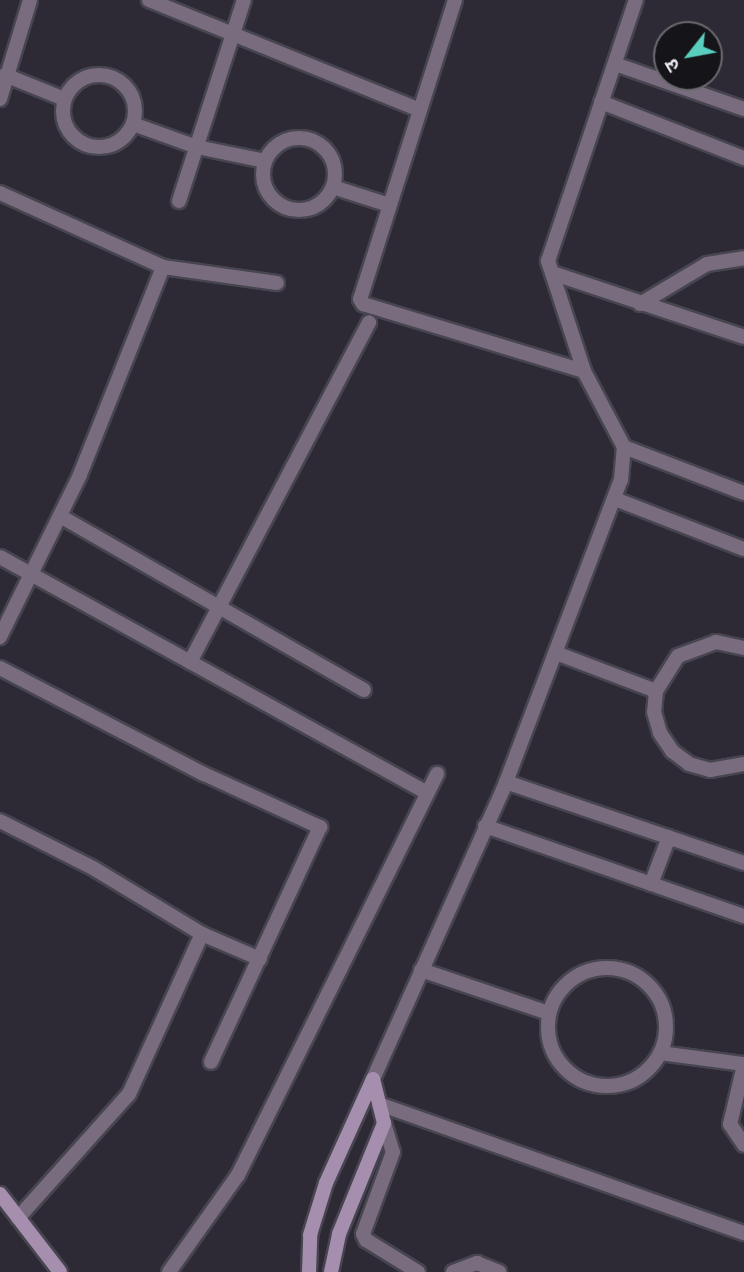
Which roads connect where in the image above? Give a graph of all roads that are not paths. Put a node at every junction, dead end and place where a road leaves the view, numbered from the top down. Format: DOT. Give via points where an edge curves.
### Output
graph roads {
  1 [pos="30,0"];
  2 [pos="149,0"];
  3 [pos="244,0"];
  4 [pos="455,0"];
  5 [pos="636,0"];
  6 [pos="233,34"];
  7 [pos="615,64"];
  8 [pos="5,75"];
  9 [pos="0,99"];
  10 [pos="64,99"];
  11 [pos="601,102"];
  12 [pos="744,109"];
  13 [pos="420,110"];
  14 [pos="133,124"];
  15 [pos="197,147"];
  16 [pos="744,158"];
  17 [pos="265,161"];
  18 [pos="333,187"];
  19 [pos="0,193"];
  20 [pos="179,201"];
  21 [pos="389,205"];
  22 [pos="744,258"];
  23 [pos="163,267"];
  24 [pos="552,273"];
  25 [pos="277,283"];
  26 [pos="640,304"];
  27 [pos="369,322"];
  28 [pos="744,337"];
  29 [pos="584,371"];
  30 [pos="625,447"];
  31 [pos="744,493"];
  32 [pos="615,499"];
  33 [pos="60,516"];
  34 [pos="744,549"];
  35 [pos="0,557"];
  36 [pos="31,573"];
  37 [pos="218,609"];
  38 [pos="0,637"];
  39 [pos="744,648"];
  40 [pos="556,653"];
  41 [pos="190,662"];
  42 [pos="0,668"];
  43 [pos="364,690"];
  44 [pos="656,691"];
  45 [pos="744,764"];
  46 [pos="437,774"];
  47 [pos="506,782"];
  48 [pos="427,793"];
  49 [pos="0,821"];
  50 [pos="485,826"];
  51 [pos="668,838"];
  52 [pos="744,863"];
  53 [pos="651,884"];
  54 [pos="744,916"];
  55 [pos="202,934"];
  56 [pos="260,959"];
  57 [pos="421,970"];
  58 [pos="549,1013"];
  59 [pos="660,1053"];
  60 [pos="211,1062"];
  61 [pos="744,1065"];
  62 [pos="373,1079"];
  63 [pos="379,1104"];
  64 [pos="384,1123"];
  65 [pos="744,1145"];
  66 [pos="0,1194"];
  67 [pos="18,1218"];
  68 [pos="744,1233"];
  69 [pos="60,1272"];
  70 [pos="169,1272"];
  71 [pos="309,1272"];
  72 [pos="331,1272"];
  73 [pos="418,1272"];
  74 [pos="453,1272"];
  75 [pos="499,1272"];
  1 -- 8 [label="street"];
  2 -- 6 [label="street"];
  3 -- 6 [label="street"];
  4 -- 13 [label="street"];
  5 -- 7 [label="street"];
  6 -- 13 [label="street"];
  6 -- 15 [label="street"];
  7 -- 11 [label="street"];
  7 -- 12 [label="street"];
  8 -- 9 [label="street"];
  8 -- 10 [label="street"];
  10 -- 14 [label="street" via="64,123 80,143 105,147 117,143"];
  10 -- 14 [label="street" via="78,81 89,76 111,77 134,102"];
  11 -- 16 [label="street"];
  11 -- 24 [label="street" via="548,261"];
  13 -- 21 [label="street"];
  14 -- 15 [label="street"];
  15 -- 17 [label="street"];
  15 -- 20 [label="street"];
  17 -- 18 [label="street" via="289,139 311,140 329,154"];
  17 -- 18 [label="street" via="265,186 271,197 292,210 317,206"];
  18 -- 21 [label="street"];
  19 -- 23 [label="street"];
  21 -- 29 [label="street" via="362,290 363,304"];
  22 -- 26 [label="street" via="707,264"];
  23 -- 25 [label="street"];
  23 -- 33 [label="street" via="114,396"];
  24 -- 26 [label="street"];
  24 -- 29 [label="street"];
  26 -- 28 [label="street"];
  27 -- 37 [label="street"];
  29 -- 30 [label="street"];
  30 -- 31 [label="street"];
  30 -- 32 [label="street"];
  32 -- 34 [label="street"];
  32 -- 40 [label="street"];
  33 -- 36 [label="street"];
  33 -- 37 [label="street"];
  35 -- 36 [label="street"];
  36 -- 38 [label="street"];
  36 -- 41 [label="street"];
  37 -- 41 [label="street"];
  37 -- 43 [label="street"];
  39 -- 44 [label="street" via="716,642 696,646 678,656"];
  40 -- 44 [label="street"];
  40 -- 47 [label="street"];
  41 -- 48 [label="street"];
  42 -- 56 [label="street" via="204,774 320,827"];
  44 -- 45 [label="street" via="654,712 672,751 710,770"];
  46 -- 48 [label="street"];
  47 -- 50 [label="street"];
  47 -- 51 [label="street"];
  48 -- 70 [label="street" via="238,1175"];
  49 -- 55 [label="street" via="93,868"];
  50 -- 53 [label="street"];
  50 -- 57 [label="street"];
  51 -- 52 [label="street"];
  51 -- 53 [label="street"];
  53 -- 54 [label="street"];
  55 -- 56 [label="street"];
  55 -- 67 [label="street" via="129,1094"];
  56 -- 60 [label="street"];
  57 -- 58 [label="street"];
  57 -- 62 [label="street"];
  58 -- 59 [label="street" via="552,1051 578,1079 596,1086 634,1080"];
  58 -- 59 [label="street" via="556,996 582,973 600,968 635,975 660,1000 665,1027"];
  59 -- 61 [label="street"];
  61 -- 65 [label="street" via="730,1124"];
  62 -- 63 [label="main road"];
  62 -- 71 [label="main road" via="326,1183 310,1235"];
  63 -- 64 [label="main road"];
  63 -- 68 [label="street"];
  64 -- 72 [label="main road" via="339,1234"];
  64 -- 73 [label="street" via="393,1152 363,1234 366,1241"];
  66 -- 67 [label="main road"];
  67 -- 69 [label="main road"];
  74 -- 75 [label="street" via="477,1263"];
}
